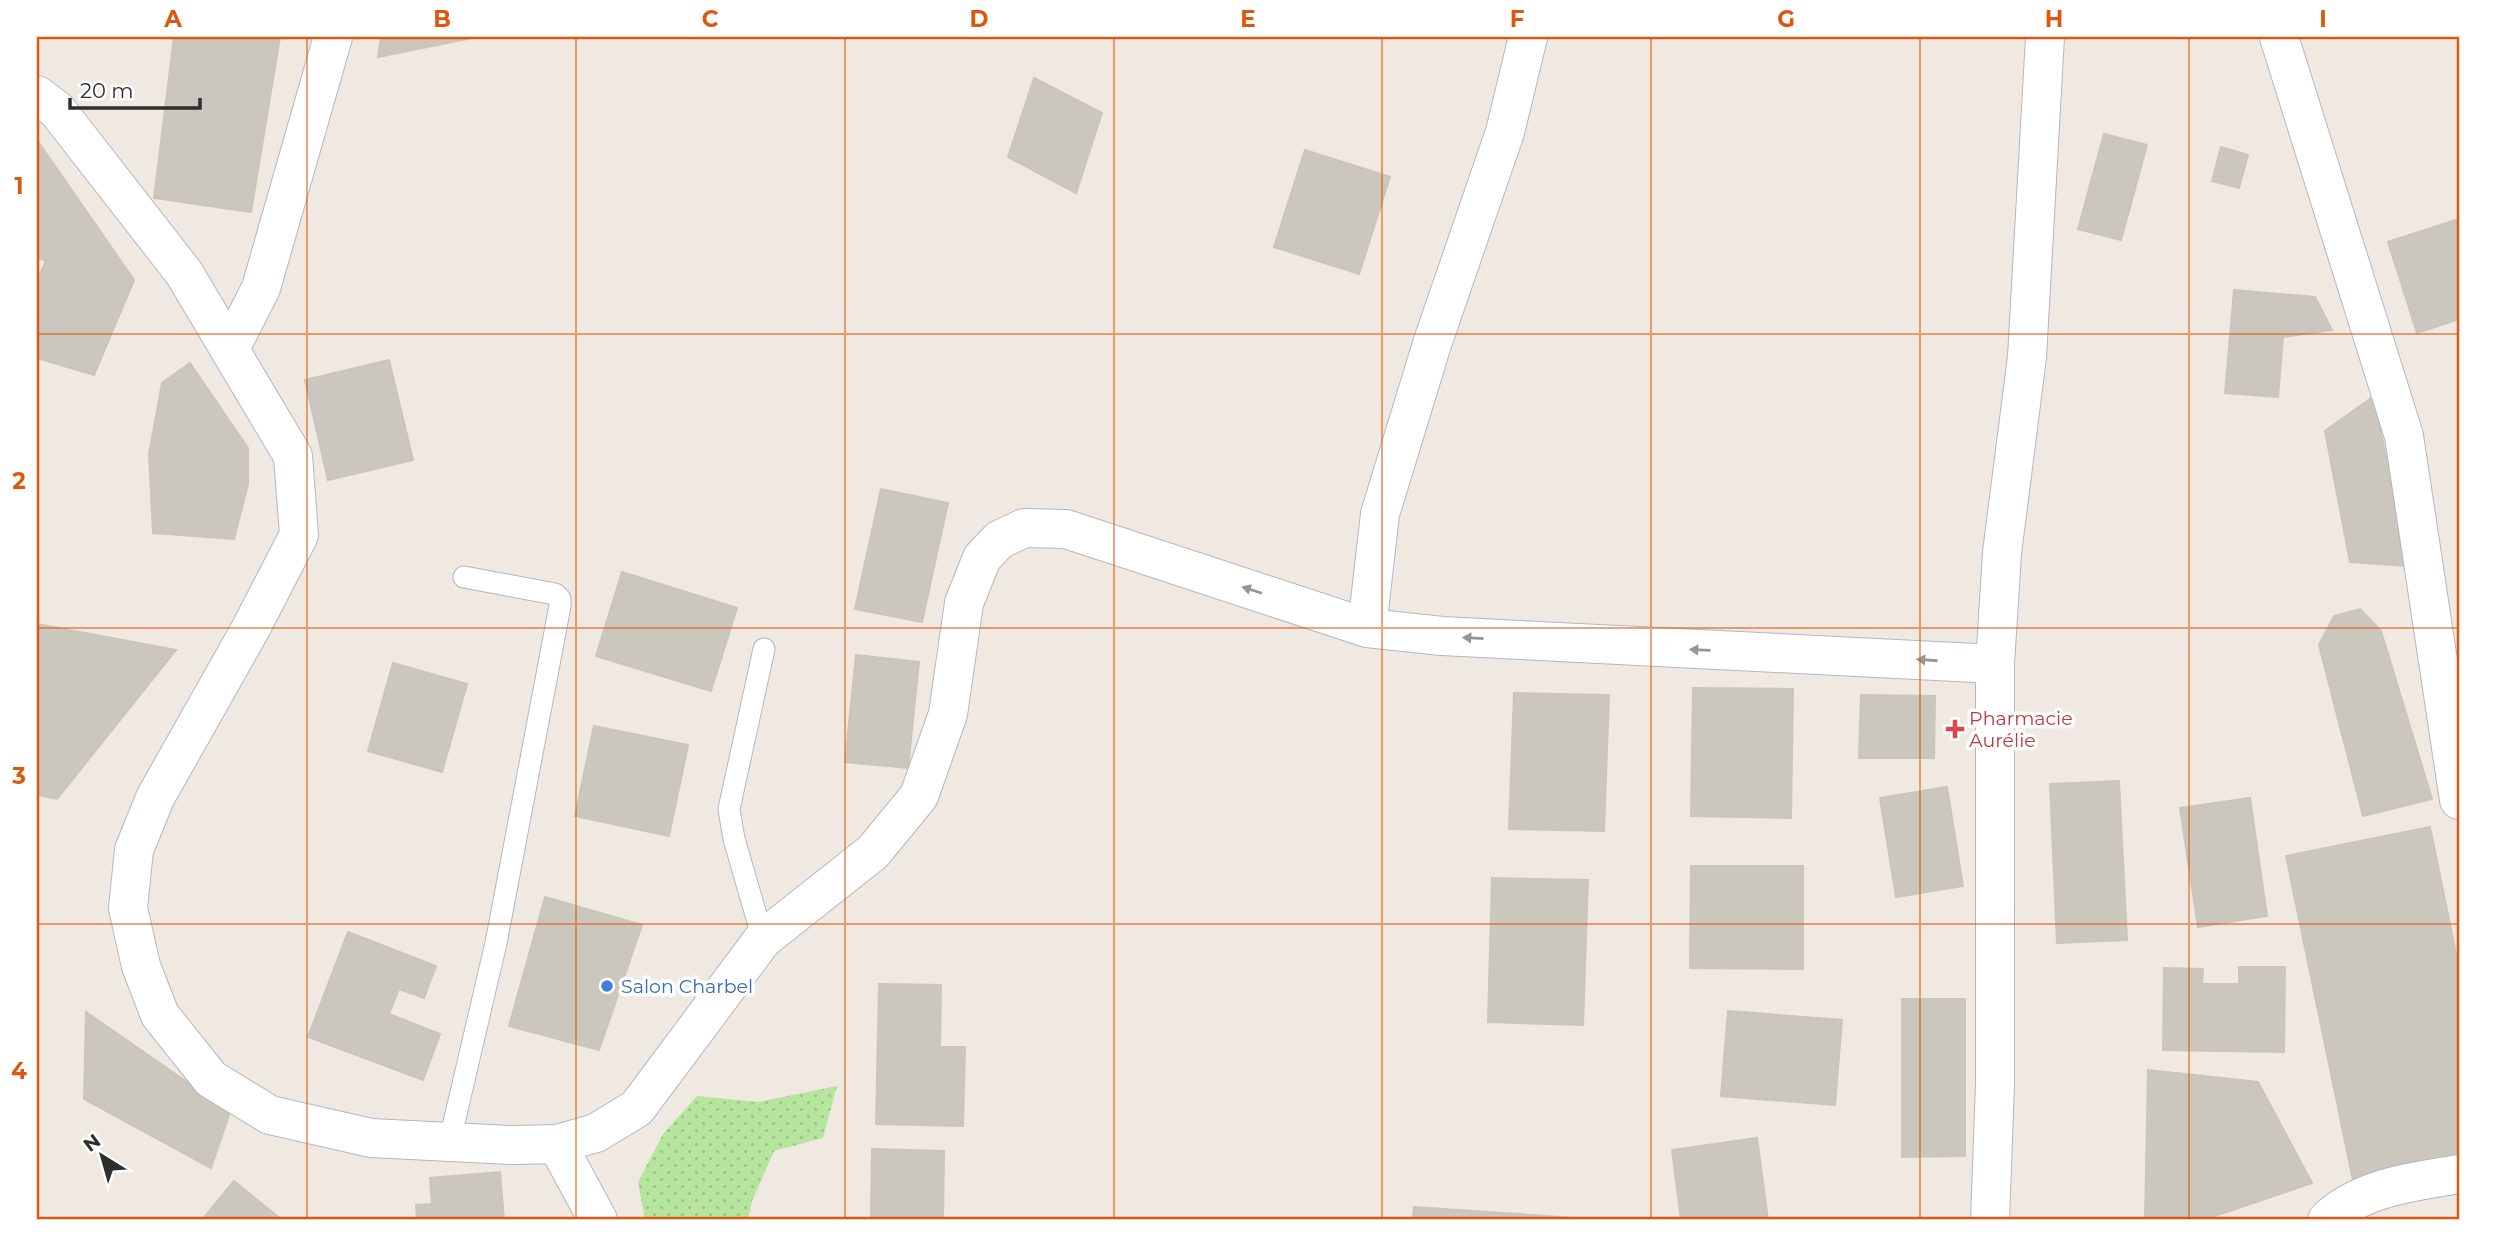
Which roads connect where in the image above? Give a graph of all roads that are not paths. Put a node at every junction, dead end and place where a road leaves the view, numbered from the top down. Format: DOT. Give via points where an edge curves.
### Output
graph roads {
  1 [pos="333,37"];
  2 [pos="1528,37"];
  3 [pos="2045,37"];
  4 [pos="2278,37"];
  5 [pos="37,95"];
  6 [pos="230,349"];
  7 [pos="464,577"];
  8 [pos="1367,628"];
  9 [pos="764,649"];
  10 [pos="1996,664"];
  11 [pos="2459,800"];
  12 [pos="762,939"];
  13 [pos="449,1144"];
  14 [pos="557,1144"];
  15 [pos="2459,1174"];
  16 [pos="598,1220"];
  17 [pos="1990,1220"];
  18 [pos="2327,1220"];
  1 -- 6 [label="street" via="261,288"];
  2 -- 8 [label="street" via="1504,132 1380,514"];
  3 -- 10 [label="street" via="2027,357 2002,553"];
  4 -- 11 [label="street" via="2404,436"];
  5 -- 6 [label="street" via="57,110 125,194 184,273"];
  6 -- 13 [label="street" via="293,456 299,535 155,798 134,850 128,908 141,966 160,1015 211,1079 270,1115 371,1138"];
  7 -- 13 [label="lane" via="555,594 560,606 496,943"];
  10 -- 8 [label="street, one-way" via="1469,638"];
  8 -- 12 [label="street, one-way" via="1066,529 1024,528 999,540 982,558 964,603 948,714 919,796 873,852"];
  9 -- 12 [label="lane" via="729,808"];
  10 -- 17 [label="street" via="1995,1084"];
  12 -- 14 [label="street" via="636,1108 596,1133"];
  13 -- 14 [label="street"];
  14 -- 16 [label="street"];
  15 -- 18 [label="street" via="2393,1186 2337,1210"];
}
